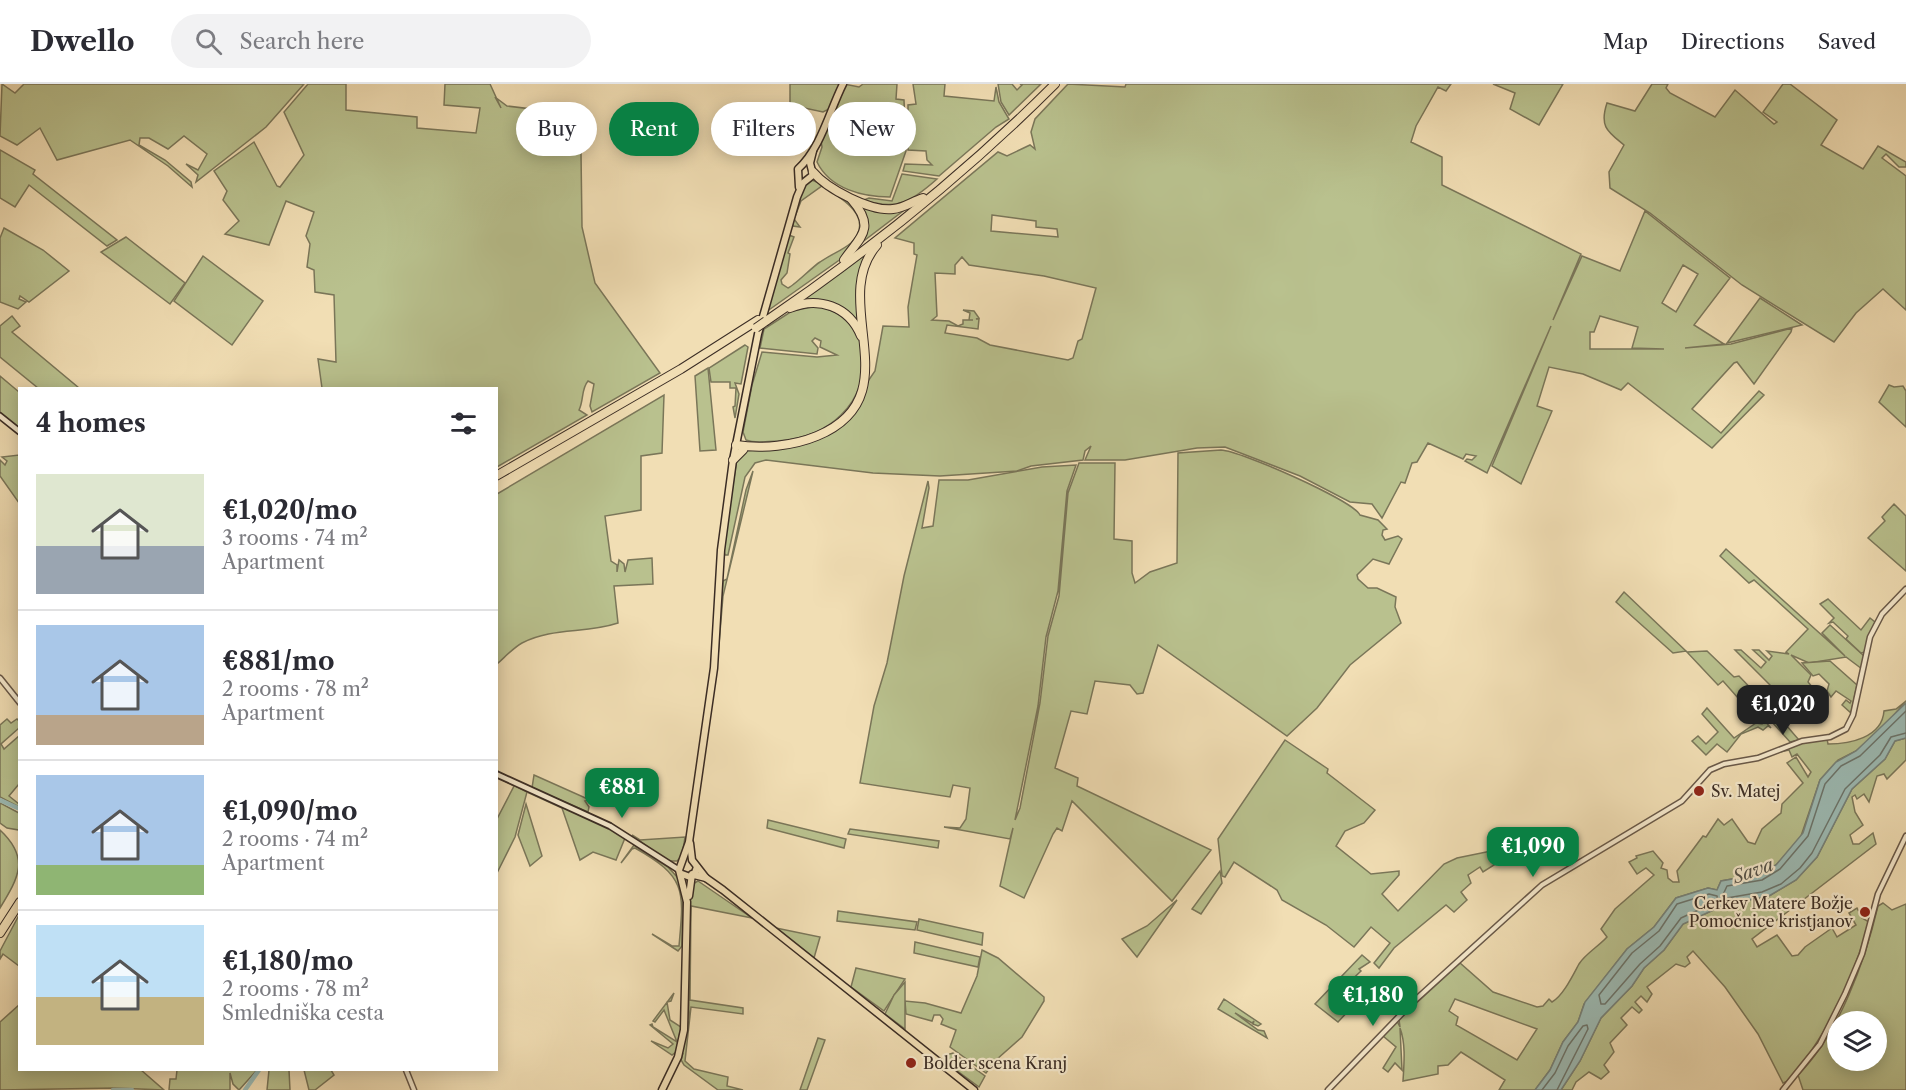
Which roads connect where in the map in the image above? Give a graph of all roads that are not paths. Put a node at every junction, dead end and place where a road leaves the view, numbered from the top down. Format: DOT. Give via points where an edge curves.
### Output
graph roads {
  1 [pos="843,84"];
  2 [pos="1049,84"];
  3 [pos="1055,84"];
  4 [pos="816,145"];
  5 [pos="810,156"];
  6 [pos="812,156"];
  7 [pos="804,165"];
  8 [pos="810,175"];
  9 [pos="798,178"];
  10 [pos="797,197"];
  11 [pos="849,197"];
  12 [pos="923,198"];
  13 [pos="887,232"];
  14 [pos="844,260"];
  15 [pos="781,311"];
  16 [pos="762,321"];
  17 [pos="866,348"];
  18 [pos="0,416"];
  19 [pos="18,430"];
  20 [pos="738,447"];
  21 [pos="733,460"];
  22 [pos="498,475"];
  23 [pos="498,481"];
  24 [pos="1906,589"];
  25 [pos="0,678"];
  26 [pos="18,700"];
  27 [pos="498,775"];
  28 [pos="1906,836"];
  29 [pos="689,847"];
  30 [pos="688,871"];
  31 [pos="18,896"];
  32 [pos="687,898"];
  33 [pos="18,905"];
  34 [pos="0,924"];
  35 [pos="0,933"];
  36 [pos="406,1071"];
  37 [pos="1784,1089"];
  38 [pos="414,1090"];
  39 [pos="662,1090"];
  40 [pos="974,1090"];
  41 [pos="1328,1090"];
  1 -- 4 [label="main road"];
  2 -- 12 [label="highway"];
  3 -- 13 [label="highway" via="990,146"];
  5 -- 7 [label="main road"];
  6 -- 8 [label="main road"];
  7 -- 8 [label="main road"];
  7 -- 9 [label="main road" via="798,169"];
  8 -- 9 [label="main road"];
  8 -- 10 [label="main road"];
  8 -- 11 [label="highway"];
  9 -- 10 [label="main road"];
  10 -- 20 [label="main road" via="758,334"];
  11 -- 12 [label="highway" via="886,210"];
  11 -- 14 [label="highway" via="861,213 863,232"];
  12 -- 14 [label="highway"];
  13 -- 15 [label="highway"];
  13 -- 17 [label="highway" via="866,261 860,280"];
  14 -- 16 [label="highway"];
  15 -- 16 [label="highway"];
  15 -- 17 [label="highway" via="812,303 836,307 855,323"];
  16 -- 22 [label="highway"];
  16 -- 23 [label="highway"];
  17 -- 20 [label="highway" via="864,383 855,403 829,430 806,440"];
  18 -- 19 [label="main road"];
  20 -- 21 [label="highway"];
  21 -- 29 [label="main road" via="721,550 714,668"];
  24 -- 41 [label="street" via="1874,627 1853,715 1846,729 1710,770 1682,801 1542,885 1436,981"];
  25 -- 26 [label="street"];
  27 -- 30 [label="main road" via="610,826 668,864"];
  28 -- 37 [label="street" via="1878,894 1854,977 1820,1044"];
  29 -- 30 [label="main road"];
  29 -- 30 [label="main road"];
  30 -- 32 [label="main road"];
  30 -- 32 [label="main road" via="684,880"];
  30 -- 40 [label="main road" via="705,876"];
  31 -- 34 [label="highway"];
  32 -- 39 [label="main road" via="684,1030 678,1057"];
  33 -- 35 [label="highway"];
  36 -- 38 [label="street"];
}
